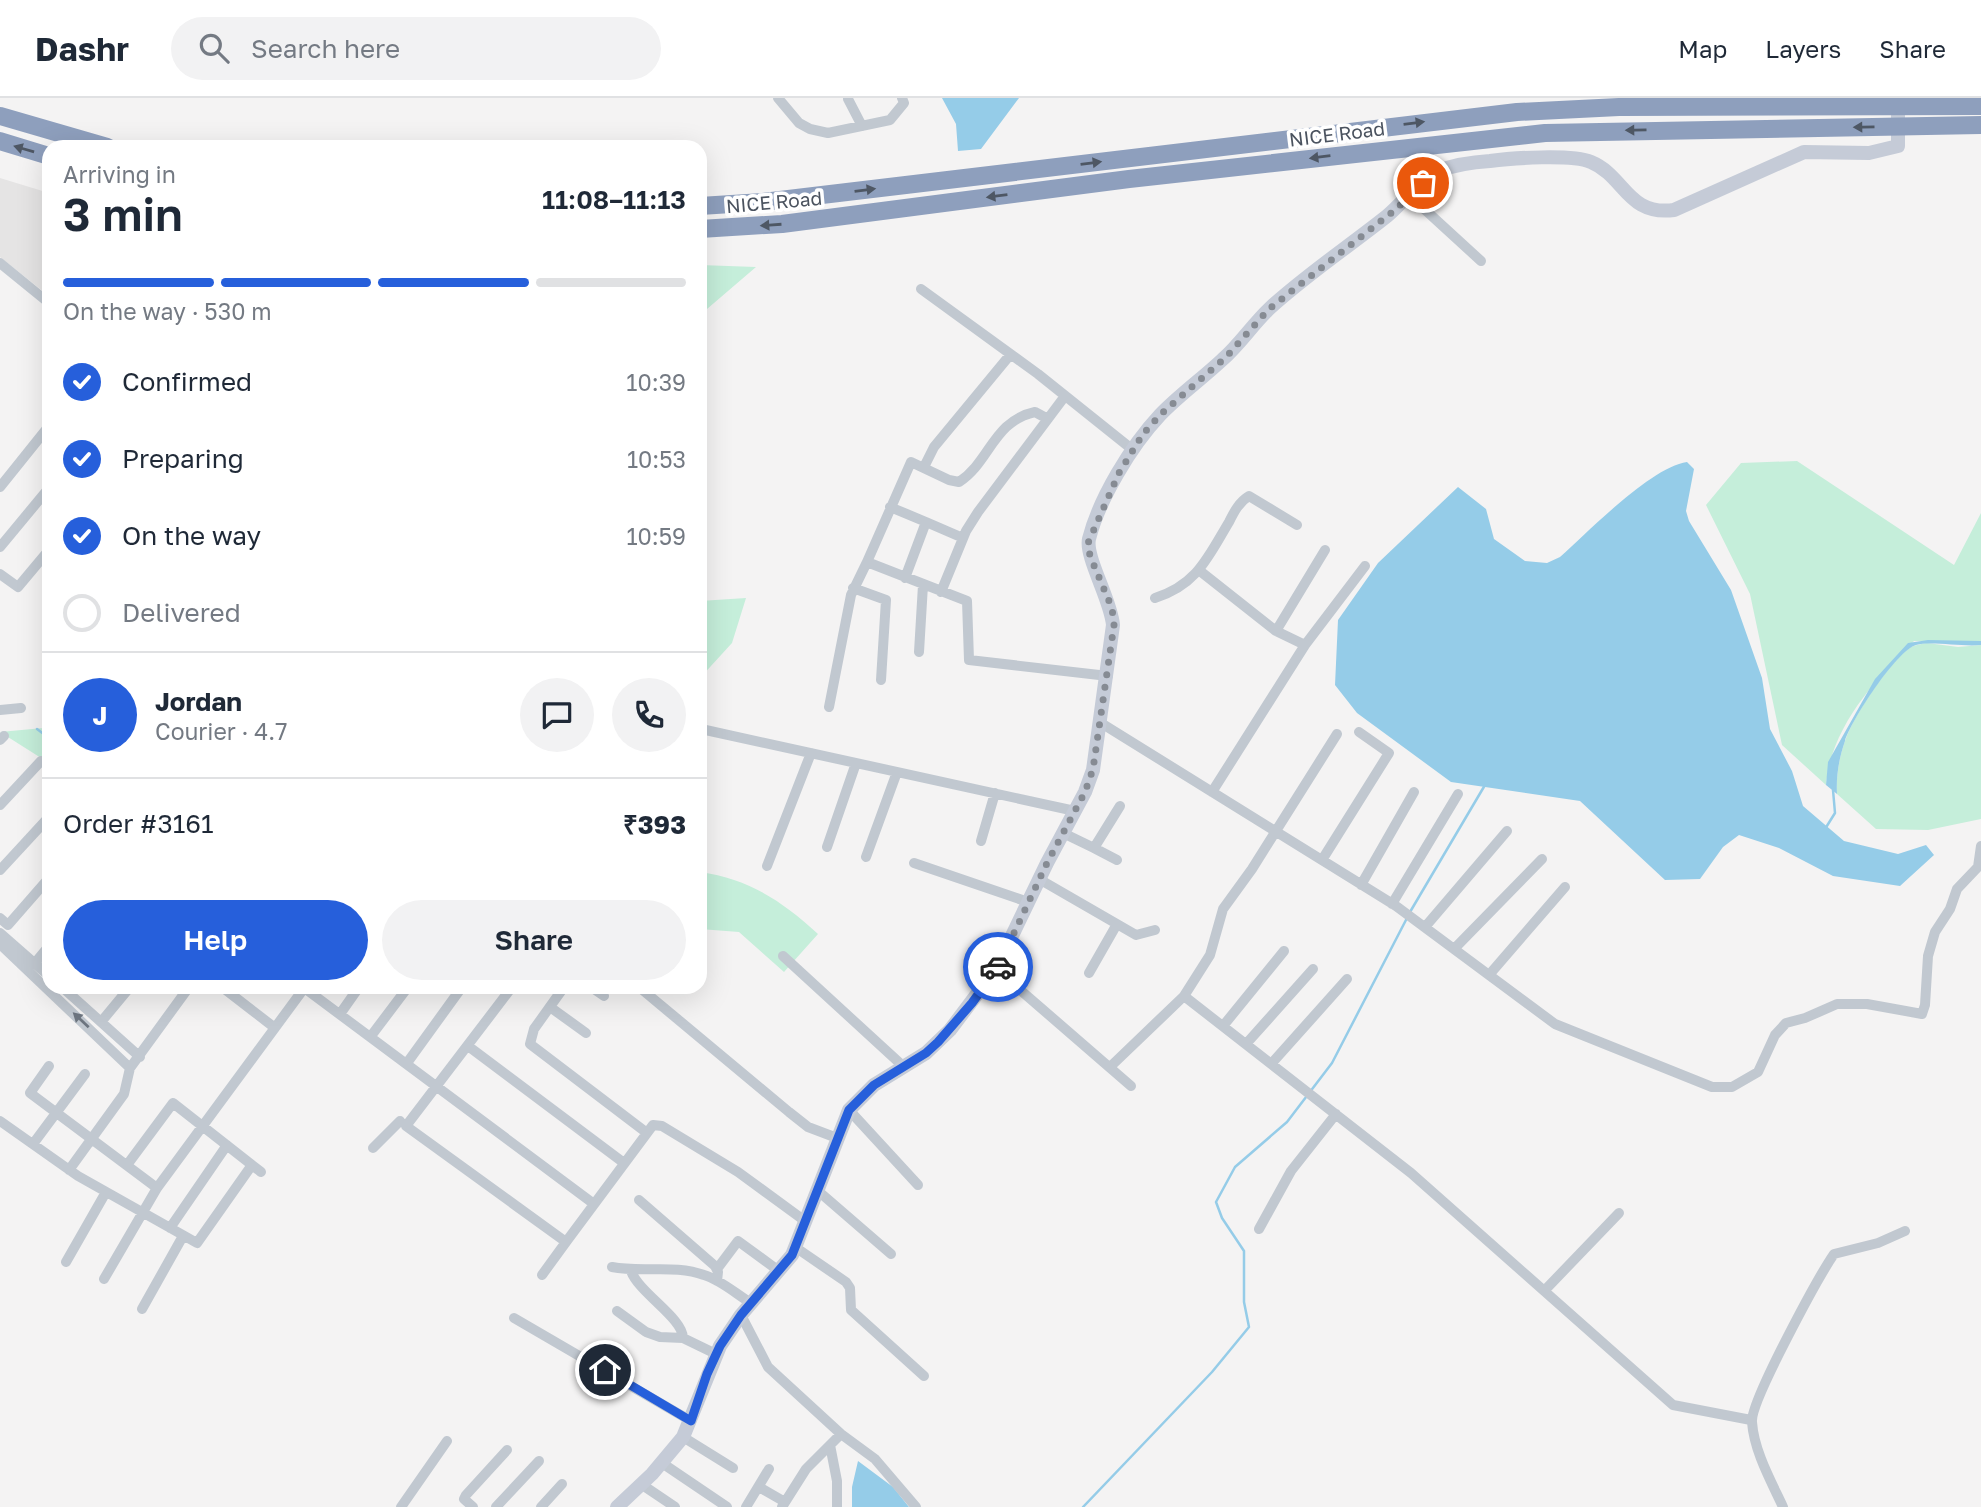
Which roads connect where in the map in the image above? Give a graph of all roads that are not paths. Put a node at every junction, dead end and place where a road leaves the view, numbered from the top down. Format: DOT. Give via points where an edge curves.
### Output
graph roads {
  1 [pos="778,98"];
  2 [pos="902,98"];
  3 [pos="1898,98"];
  4 [pos="848,99"];
  5 [pos="1981,106"];
  6 [pos="0,116"];
  7 [pos="1981,125"];
  8 [pos="862,126"];
  9 [pos="83,140"];
  10 [pos="0,141"];
  11 [pos="42,154"];
  12 [pos="1410,195"];
  13 [pos="707,206"];
  14 [pos="707,229"];
  15 [pos="1481,261"];
  16 [pos="0,264"];
  17 [pos="921,289"];
  18 [pos="42,297"];
  19 [pos="1010,355"];
  20 [pos="1065,396"];
  21 [pos="1048,419"];
  22 [pos="42,435"];
  23 [pos="1133,450"];
  24 [pos="924,467"];
  25 [pos="0,487"];
  26 [pos="42,496"];
  27 [pos="890,507"];
  28 [pos="926,522"];
  29 [pos="1297,525"];
  30 [pos="963,538"];
  31 [pos="0,547"];
  32 [pos="1325,550"];
  33 [pos="42,558"];
  34 [pos="867,562"];
  35 [pos="1365,566"];
  36 [pos="1200,571"];
  37 [pos="0,574"];
  38 [pos="905,578"];
  39 [pos="923,585"];
  40 [pos="853,588"];
  41 [pos="941,592"];
  42 [pos="1155,598"];
  43 [pos="1276,631"];
  44 [pos="1305,645"];
  45 [pos="919,652"];
  46 [pos="1108,676"];
  47 [pos="881,680"];
  48 [pos="829,707"];
  49 [pos="21,708"];
  50 [pos="0,710"];
  51 [pos="1101,723"];
  52 [pos="707,730"];
  53 [pos="1359,732"];
  54 [pos="1337,734"];
  55 [pos="811,753"];
  56 [pos="41,761"];
  57 [pos="856,763"];
  58 [pos="897,772"];
  59 [pos="1212,792"];
  60 [pos="1414,792"];
  61 [pos="995,793"];
  62 [pos="1458,794"];
  63 [pos="0,805"];
  64 [pos="1120,806"];
  65 [pos="1075,811"];
  66 [pos="42,825"];
  67 [pos="1276,831"];
  68 [pos="1507,831"];
  69 [pos="1063,832"];
  70 [pos="981,841"];
  71 [pos="827,846"];
  72 [pos="1981,846"];
  73 [pos="1094,848"];
  74 [pos="866,857"];
  75 [pos="1542,859"];
  76 [pos="1117,860"];
  77 [pos="1322,860"];
  78 [pos="914,863"];
  79 [pos="767,866"];
  80 [pos="0,870"];
  81 [pos="1039,879"];
  82 [pos="1361,885"];
  83 [pos="42,886"];
  84 [pos="1565,887"];
  85 [pos="1028,902"];
  86 [pos="1392,904"];
  87 [pos="0,918"];
  88 [pos="1117,924"];
  89 [pos="1425,927"];
  90 [pos="1155,930"];
  91 [pos="0,933"];
  92 [pos="0,944"];
  93 [pos="1454,949"];
  94 [pos="1284,951"];
  95 [pos="42,954"];
  96 [pos="783,956"];
  97 [pos="35,963"];
  98 [pos="996,969"];
  99 [pos="1313,969"];
  100 [pos="42,970"];
  101 [pos="1089,973"];
  102 [pos="1489,975"];
  103 [pos="1347,979"];
  104 [pos="42,984"];
  105 [pos="52,994"];
  106 [pos="72,994"];
  107 [pos="124,994"];
  108 [pos="184,994"];
  109 [pos="231,994"];
  110 [pos="299,994"];
  111 [pos="313,994"];
  112 [pos="354,994"];
  113 [pos="403,994"];
  114 [pos="457,994"];
  115 [pos="507,994"];
  116 [pos="559,994"];
  117 [pos="601,994"];
  118 [pos="647,994"];
  119 [pos="604,996"];
  120 [pos="1184,996"];
  121 [pos="550,1007"];
  122 [pos="340,1014"];
  123 [pos="101,1022"];
  124 [pos="1223,1026"];
  125 [pos="275,1028"];
  126 [pos="586,1033"];
  127 [pos="371,1036"];
  128 [pos="1246,1044"];
  129 [pos="468,1046"];
  130 [pos="140,1057"];
  131 [pos="407,1063"];
  132 [pos="1272,1063"];
  133 [pos="48,1066"];
  134 [pos="904,1067"];
  135 [pos="1110,1067"];
  136 [pos="130,1068"];
  137 [pos="85,1074"];
  138 [pos="438,1086"];
  139 [pos="1131,1086"];
  140 [pos="849,1110"];
  141 [pos="55,1112"];
  142 [pos="1336,1114"];
  143 [pos="0,1121"];
  144 [pos="400,1121"];
  145 [pos="202,1126"];
  146 [pos="647,1133"];
  147 [pos="837,1139"];
  148 [pos="91,1140"];
  149 [pos="33,1144"];
  150 [pos="227,1145"];
  151 [pos="373,1148"];
  152 [pos="624,1163"];
  153 [pos="127,1165"];
  154 [pos="69,1170"];
  155 [pos="918,1185"];
  156 [pos="157,1188"];
  157 [pos="817,1190"];
  158 [pos="106,1192"];
  159 [pos="639,1200"];
  160 [pos="594,1204"];
  161 [pos="142,1213"];
  162 [pos="1619,1213"];
  163 [pos="805,1221"];
  164 [pos="170,1228"];
  165 [pos="1259,1229"];
  166 [pos="1905,1231"];
  167 [pos="183,1236"];
  168 [pos="566,1242"];
  169 [pos="795,1247"];
  170 [pos="891,1254"];
  171 [pos="66,1262"];
  172 [pos="612,1267"];
  173 [pos="717,1269"];
  174 [pos="631,1271"];
  175 [pos="779,1271"];
  176 [pos="542,1275"];
  177 [pos="104,1279"];
  178 [pos="717,1281"];
  179 [pos="1545,1290"];
  180 [pos="751,1303"];
  181 [pos="142,1309"];
  182 [pos="617,1311"];
  183 [pos="741,1315"];
  184 [pos="514,1318"];
  185 [pos="682,1338"];
  186 [pos="716,1354"];
  187 [pos="924,1376"];
  188 [pos="1751,1420"];
  189 [pos="691,1421"];
  190 [pos="841,1434"];
  191 [pos="683,1437"];
  192 [pos="447,1441"];
  193 [pos="830,1445"];
  194 [pos="507,1450"];
  195 [pos="538,1461"];
  196 [pos="662,1463"];
  197 [pos="733,1468"];
  198 [pos="769,1469"];
  199 [pos="562,1484"];
  200 [pos="641,1484"];
  201 [pos="759,1487"];
  202 [pos="783,1505"];
  203 [pos="401,1507"];
  204 [pos="472,1507"];
  205 [pos="496,1507"];
  206 [pos="541,1507"];
  207 [pos="617,1507"];
  208 [pos="675,1507"];
  209 [pos="727,1507"];
  210 [pos="746,1507"];
  211 [pos="837,1507"];
  212 [pos="916,1507"];
  213 [pos="1783,1507"];
  1 -- 8 [label="street" via="810,129 828,133"];
  2 -- 8 [label="street" via="904,103 896,115"];
  3 -- 12 [label="street" via="1898,146 1869,153 1804,152 1690,205 1659,212 1633,201 1591,162 1575,158 1490,161 1436,171"];
  4 -- 8 [label="street"];
  13 -- 5 [label="highway, NICE Road, one-way" via="1544,110"];
  6 -- 9 [label="highway"];
  7 -- 14 [label="highway, NICE Road, one-way" via="1545,133 1129,179 782,224"];
  11 -- 10 [label="highway, one-way"];
  12 -- 15 [label="street"];
  12 -- 23 [label="street" via="1269,309 1226,357 1161,414"];
  16 -- 18 [label="street"];
  17 -- 19 [label="street"];
  19 -- 20 [label="street"];
  19 -- 24 [label="street" via="934,447"];
  20 -- 21 [label="street"];
  20 -- 23 [label="street"];
  21 -- 24 [label="street" via="1035,412 1018,417 959,482"];
  21 -- 30 [label="street"];
  22 -- 25 [label="street"];
  23 -- 46 [label="street" via="1088,543 1112,608"];
  24 -- 27 [label="street" via="911,462"];
  26 -- 31 [label="street"];
  27 -- 28 [label="street"];
  27 -- 34 [label="street"];
  28 -- 30 [label="street"];
  28 -- 38 [label="street"];
  29 -- 36 [label="street" via="1248,496 1238,505"];
  30 -- 41 [label="street"];
  32 -- 43 [label="street"];
  33 -- 37 [label="street" via="18,587"];
  34 -- 38 [label="street"];
  34 -- 40 [label="street"];
  35 -- 44 [label="street"];
  36 -- 42 [label="street" via="1174,592"];
  36 -- 43 [label="street"];
  38 -- 39 [label="street"];
  39 -- 41 [label="street"];
  39 -- 45 [label="street"];
  40 -- 47 [label="street" via="887,600"];
  40 -- 48 [label="street"];
  41 -- 46 [label="street" via="967,601 969,660"];
  43 -- 44 [label="street"];
  44 -- 59 [label="street"];
  46 -- 51 [label="street"];
  49 -- 50 [label="street"];
  51 -- 59 [label="street"];
  51 -- 65 [label="street" via="1093,769"];
  52 -- 55 [label="street"];
  53 -- 77 [label="street" via="1389,753"];
  54 -- 67 [label="street"];
  55 -- 57 [label="street"];
  55 -- 79 [label="street"];
  56 -- 63 [label="street"];
  57 -- 58 [label="street"];
  57 -- 71 [label="street"];
  58 -- 61 [label="street"];
  58 -- 74 [label="street"];
  59 -- 67 [label="street"];
  60 -- 82 [label="street"];
  61 -- 65 [label="street"];
  61 -- 70 [label="street"];
  62 -- 86 [label="street"];
  64 -- 73 [label="street"];
  65 -- 69 [label="street"];
  66 -- 80 [label="street"];
  67 -- 77 [label="street"];
  67 -- 120 [label="street" via="1223,909 1210,955"];
  68 -- 89 [label="street"];
  69 -- 73 [label="street"];
  69 -- 81 [label="street"];
  72 -- 102 [label="street" via="1978,867 1957,889 1934,932 1922,1014 1867,1004 1837,1004 1786,1023 1775,1035 1758,1072 1732,1087 1712,1087 1555,1024"];
  73 -- 76 [label="street"];
  75 -- 93 [label="street"];
  77 -- 82 [label="street"];
  78 -- 85 [label="street"];
  81 -- 85 [label="street"];
  81 -- 88 [label="street"];
  82 -- 86 [label="street"];
  83 -- 87 [label="street" via="8,925"];
  84 -- 102 [label="street"];
  85 -- 98 [label="street"];
  86 -- 89 [label="street"];
  88 -- 90 [label="street" via="1136,935"];
  88 -- 101 [label="street"];
  89 -- 93 [label="street"];
  91 -- 97 [label="street"];
  104 -- 92 [label="street, one-way"];
  93 -- 102 [label="street"];
  94 -- 124 [label="street"];
  95 -- 97 [label="street"];
  96 -- 134 [label="street"];
  97 -- 100 [label="street"];
  98 -- 134 [label="street" via="950,1030"];
  98 -- 135 [label="street"];
  99 -- 128 [label="street"];
  103 -- 132 [label="street"];
  136 -- 105 [label="street, one-way"];
  106 -- 123 [label="street"];
  107 -- 123 [label="street"];
  108 -- 130 [label="street"];
  109 -- 125 [label="street"];
  110 -- 125 [label="street"];
  111 -- 122 [label="street"];
  112 -- 122 [label="street"];
  113 -- 127 [label="street"];
  114 -- 131 [label="street"];
  115 -- 129 [label="street"];
  116 -- 121 [label="street"];
  117 -- 119 [label="street"];
  118 -- 147 [label="street" via="808,1128"];
  120 -- 124 [label="street"];
  120 -- 135 [label="street"];
  121 -- 126 [label="street"];
  121 -- 146 [label="street" via="531,1034 530,1044"];
  122 -- 127 [label="street"];
  123 -- 130 [label="street"];
  124 -- 128 [label="street"];
  125 -- 145 [label="street"];
  127 -- 131 [label="street"];
  128 -- 132 [label="street"];
  129 -- 138 [label="street"];
  129 -- 152 [label="street"];
  130 -- 136 [label="street"];
  131 -- 138 [label="street"];
  132 -- 142 [label="street"];
  133 -- 141 [label="street" via="30,1093"];
  134 -- 140 [label="street" via="874,1085"];
  135 -- 139 [label="street"];
  136 -- 148 [label="street" via="124,1094"];
  137 -- 141 [label="street"];
  138 -- 160 [label="street"];
  138 -- 168 [label="street" via="406,1126"];
  140 -- 147 [label="street"];
  140 -- 155 [label="street"];
  141 -- 148 [label="street"];
  141 -- 149 [label="street"];
  142 -- 165 [label="street" via="1291,1171"];
  142 -- 179 [label="street"];
  143 -- 149 [label="street"];
  144 -- 151 [label="street"];
  145 -- 150 [label="street"];
  145 -- 153 [label="street" via="173,1103"];
  145 -- 156 [label="street"];
  146 -- 152 [label="street"];
  146 -- 163 [label="street" via="653,1125 662,1126 738,1172"];
  147 -- 157 [label="street"];
  148 -- 153 [label="street"];
  148 -- 154 [label="street"];
  149 -- 154 [label="street"];
  150 -- 164 [label="street"];
  150 -- 167 [label="street" via="257,1169 197,1243"];
  152 -- 160 [label="street"];
  153 -- 156 [label="street"];
  154 -- 158 [label="street"];
  156 -- 161 [label="street"];
  157 -- 163 [label="street"];
  157 -- 170 [label="street"];
  158 -- 161 [label="street"];
  158 -- 171 [label="street"];
  159 -- 173 [label="street"];
  160 -- 168 [label="street"];
  161 -- 164 [label="street"];
  161 -- 177 [label="street"];
  162 -- 179 [label="street"];
  163 -- 169 [label="street"];
  164 -- 167 [label="street"];
  166 -- 188 [label="street" via="1834,1254 1812,1286"];
  167 -- 181 [label="street"];
  168 -- 176 [label="street"];
  169 -- 175 [label="street"];
  169 -- 187 [label="street" via="846,1282 851,1310"];
  172 -- 174 [label="street"];
  173 -- 175 [label="street" via="738,1241"];
  173 -- 178 [label="street"];
  174 -- 178 [label="street" via="689,1271"];
  174 -- 185 [label="street" via="679,1327"];
  175 -- 180 [label="street"];
  178 -- 180 [label="street"];
  179 -- 188 [label="street" via="1672,1405"];
  180 -- 183 [label="street"];
  182 -- 185 [label="street" via="646,1332"];
  183 -- 186 [label="street"];
  183 -- 190 [label="street" via="768,1367"];
  184 -- 189 [label="street"];
  185 -- 186 [label="street"];
  186 -- 189 [label="street"];
  188 -- 213 [label="street" via="1764,1467"];
  189 -- 191 [label="street"];
  190 -- 193 [label="street"];
  190 -- 212 [label="street" via="875,1459"];
  191 -- 196 [label="street"];
  191 -- 197 [label="street"];
  192 -- 203 [label="street"];
  193 -- 202 [label="street" via="806,1469"];
  193 -- 211 [label="street"];
  194 -- 204 [label="street" via="466,1495 464,1499"];
  195 -- 205 [label="street"];
  196 -- 200 [label="street"];
  196 -- 209 [label="street"];
  198 -- 201 [label="street"];
  199 -- 206 [label="street"];
  200 -- 207 [label="street"];
  200 -- 208 [label="street"];
  201 -- 202 [label="street"];
  201 -- 210 [label="street"];
}
